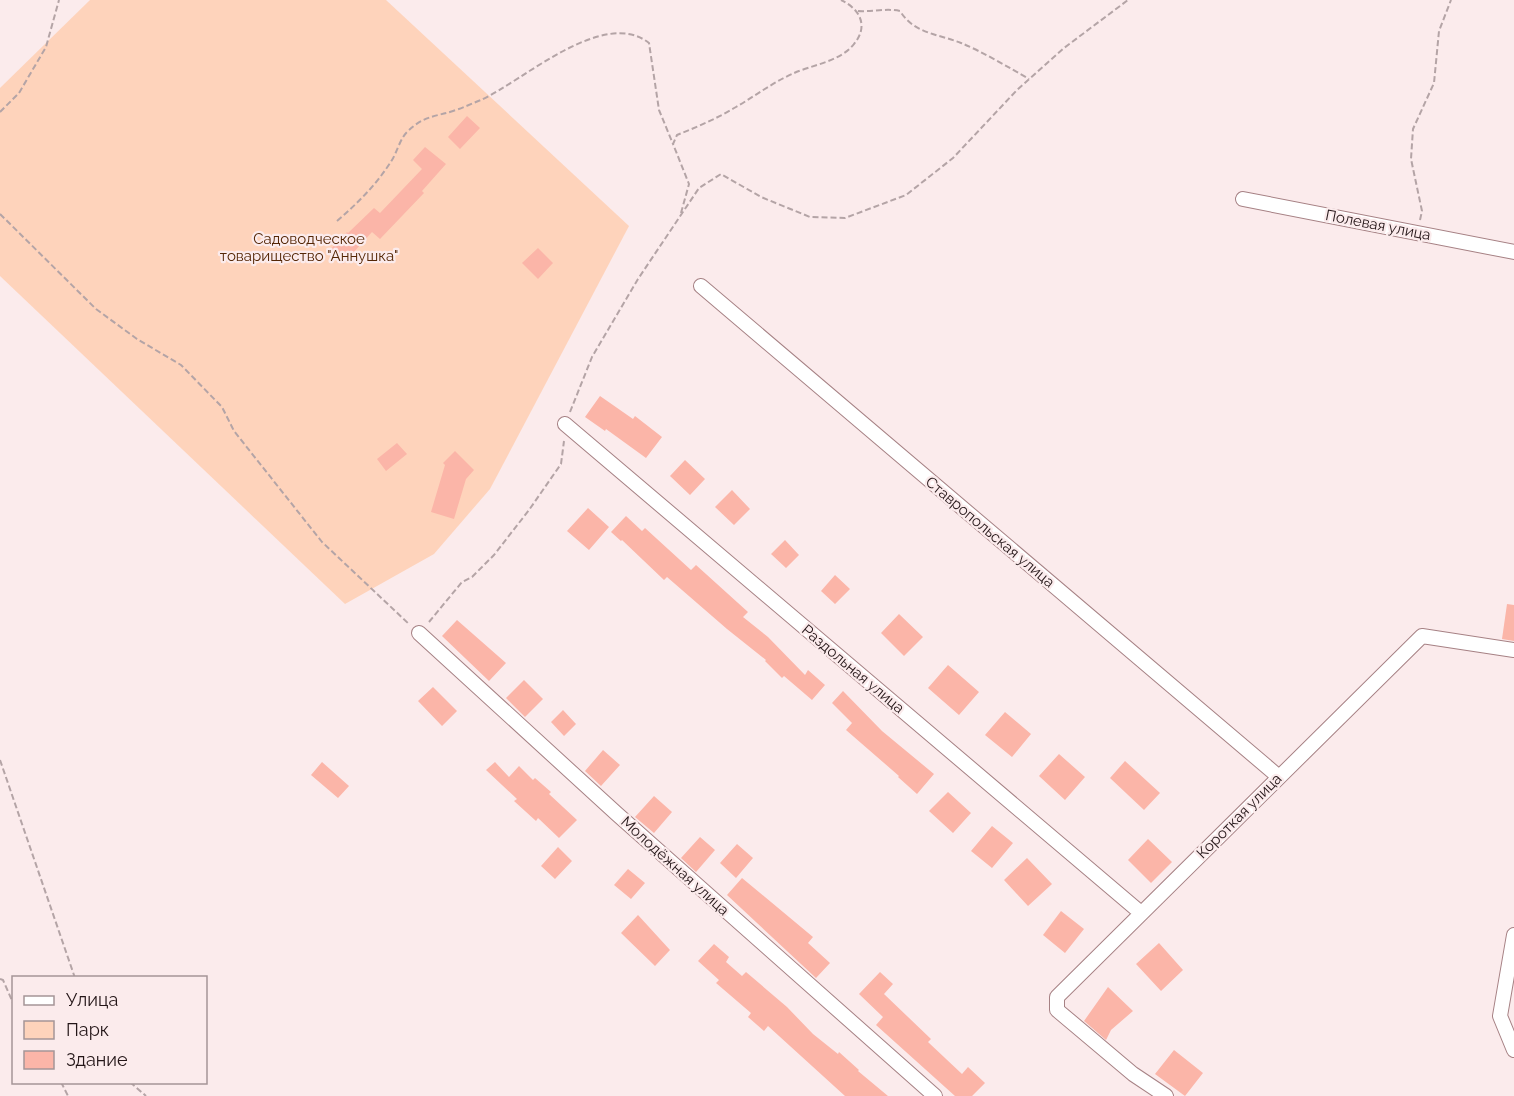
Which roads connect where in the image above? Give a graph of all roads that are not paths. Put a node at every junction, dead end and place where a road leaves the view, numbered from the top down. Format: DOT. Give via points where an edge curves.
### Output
graph roads {
  1 [pos="1243,199"];
  2 [pos="1514,252"];
  3 [pos="700,286"];
  4 [pos="566,424"];
  5 [pos="419,633"];
  6 [pos="1514,650"];
  7 [pos="1279,777"];
  8 [pos="1141,914"];
  9 [pos="1514,935"];
  10 [pos="1514,1050"];
  11 [pos="935,1096"];
  12 [pos="1166,1096"];
  1 -- 2 [label="street, Полевая улица"];
  3 -- 7 [label="street, Ставропольская улица"];
  4 -- 8 [label="street, Раздольная улица"];
  5 -- 11 [label="street, Молодёжная улица" via="634,830"];
  6 -- 7 [label="street, Короткая улица" via="1422,636"];
  7 -- 8 [label="street, Короткая улица"];
  8 -- 12 [label="street, Короткая улица" via="1057,997 1057,1010 1133,1074"];
  9 -- 10 [label="street" via="1500,1016"];
}
